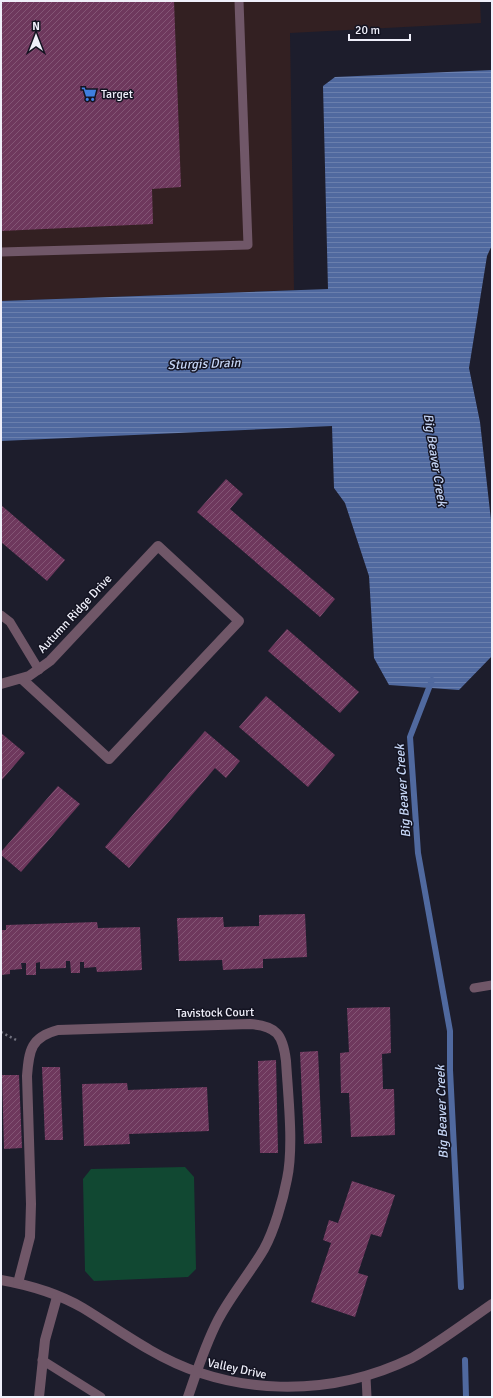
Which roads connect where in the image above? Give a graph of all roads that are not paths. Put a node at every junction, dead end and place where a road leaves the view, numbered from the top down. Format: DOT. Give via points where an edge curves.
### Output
graph roads {
  1 [pos="239,1"];
  2 [pos="1,252"];
  3 [pos="1,615"];
  4 [pos="39,670"];
  5 [pos="22,679"];
  6 [pos="1,684"];
  7 [pos="492,985"];
  8 [pos="474,988"];
  9 [pos="1,1280"];
  10 [pos="18,1283"];
  11 [pos="58,1297"];
  12 [pos="492,1304"];
  13 [pos="42,1360"];
  14 [pos="196,1373"];
  15 [pos="366,1377"];
  16 [pos="39,1397"];
  17 [pos="101,1397"];
  18 [pos="188,1397"];
  19 [pos="367,1397"];
  1 -- 2 [label="lane" via="248,245"];
  3 -- 4 [label="lane" via="10,622"];
  4 -- 5 [label="street, Autumn Ridge Drive"];
  4 -- 5 [label="street, Autumn Ridge Drive" via="158,546 239,621 109,759"];
  5 -- 6 [label="street, Autumn Ridge Drive"];
  7 -- 8 [label="lane"];
  9 -- 10 [label="street, Valley Drive"];
  10 -- 11 [label="street, Valley Drive"];
  10 -- 14 [label="street, Tavistock Court" via="30,1237 27,1076 31,1048 36,1040 45,1033 58,1030 250,1024 270,1028 280,1037 286,1061 290,1153 288,1179 265,1247 218,1320"];
  11 -- 13 [label="street" via="48,1325"];
  11 -- 14 [label="street, Valley Drive" via="82,1308 155,1353"];
  12 -- 15 [label="street, Valley Drive" via="411,1358"];
  13 -- 16 [label="street"];
  13 -- 17 [label="lane"];
  14 -- 15 [label="street, Valley Drive" via="221,1381 267,1389 318,1388"];
  14 -- 18 [label="street, Tavistock Court"];
  15 -- 19 [label="lane"];
}
